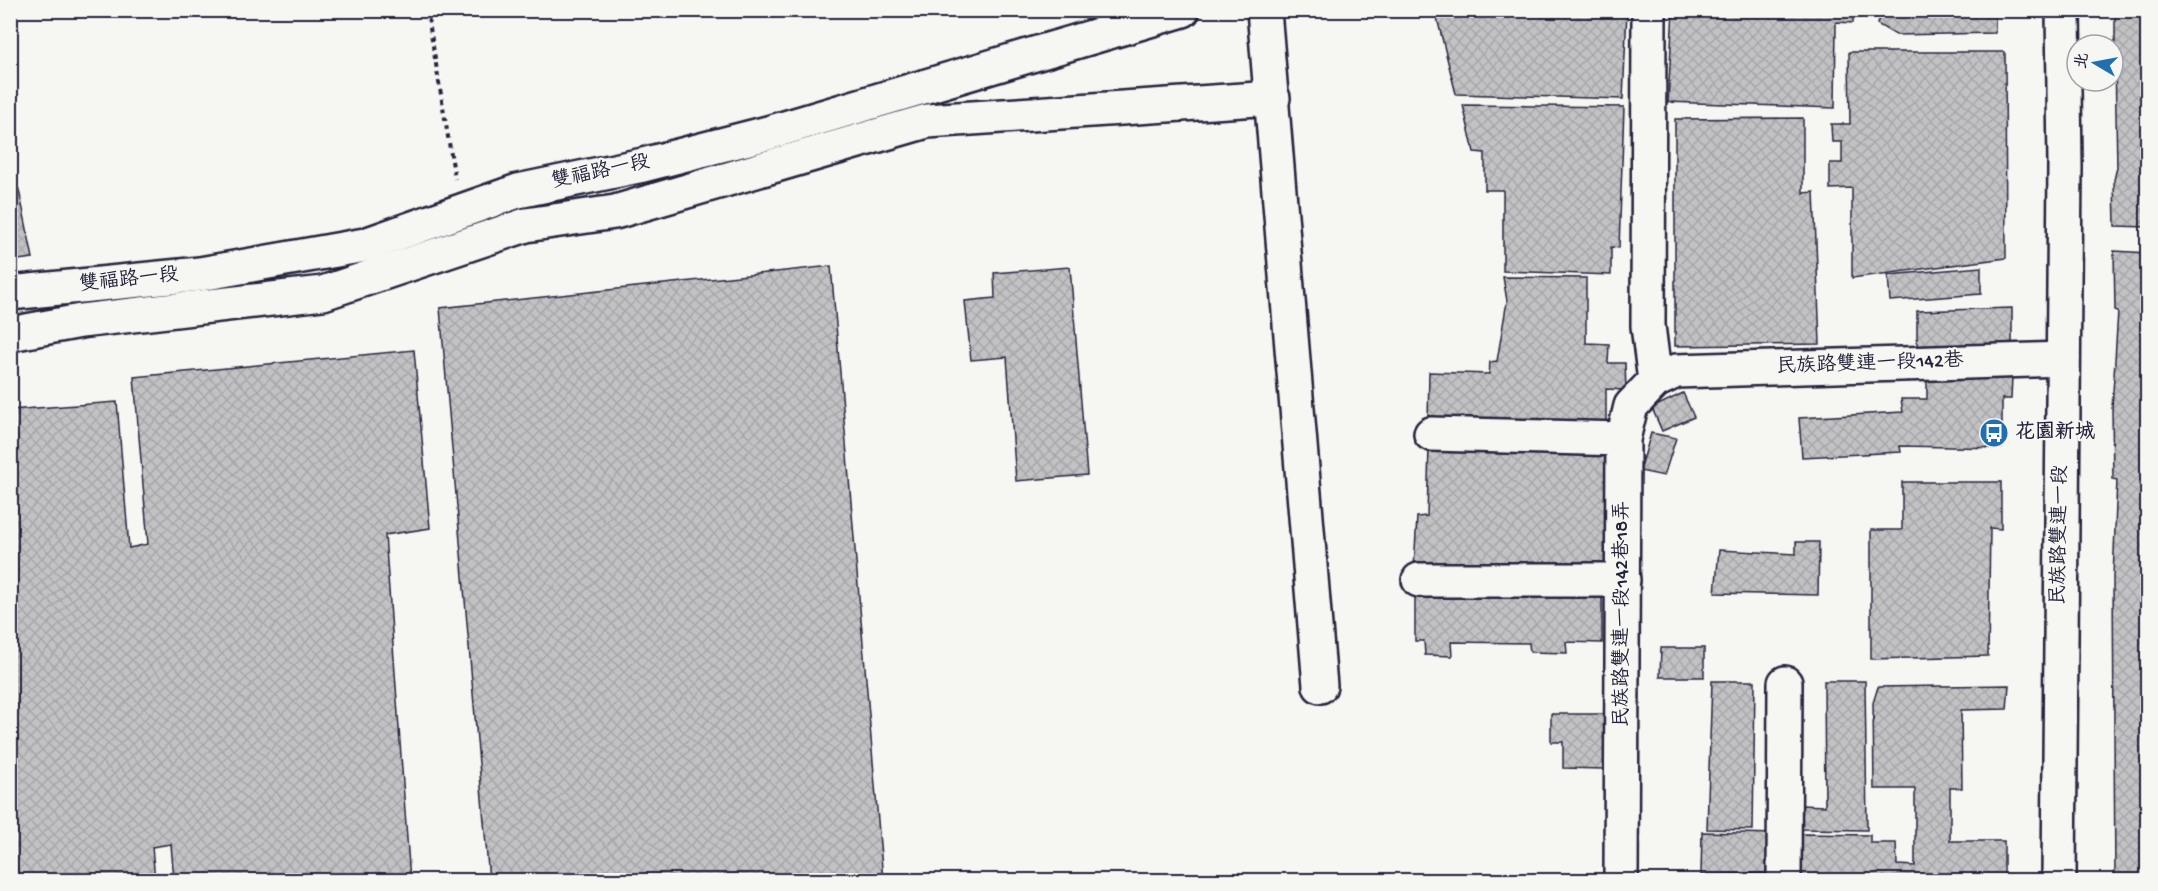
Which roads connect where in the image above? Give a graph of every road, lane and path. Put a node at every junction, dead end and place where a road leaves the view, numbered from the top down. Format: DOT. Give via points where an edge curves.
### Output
graph roads {
  1 [pos="427,10"];
  2 [pos="1183,10"];
  3 [pos="1264,10"];
  4 [pos="1649,10"];
  5 [pos="2063,10"];
  6 [pos="1273,98"];
  7 [pos="461,211"];
  8 [pos="10,293"];
  9 [pos="10,334"];
  10 [pos="2063,359"];
  11 [pos="1665,376"];
  12 [pos="1431,434"];
  13 [pos="1623,439"];
  14 [pos="1419,580"];
  15 [pos="1623,580"];
  16 [pos="1785,683"];
  17 [pos="1320,686"];
  18 [pos="1621,880"];
  19 [pos="1784,880"];
  20 [pos="2059,880"];
  1 -- 7 [label="path"];
  2 -- 7 [label="street, 雙福路一段" via="768,133 518,191"];
  3 -- 6 [label="street"];
  4 -- 11 [label="street" via="1648,326"];
  5 -- 10 [label="street, 民族路雙連一段"];
  6 -- 9 [label="street" via="927,121 615,212 526,225 323,292 81,321"];
  6 -- 17 [label="street"];
  7 -- 8 [label="street, 雙福路一段" via="365,245 200,274"];
  10 -- 11 [label="street, 民族路雙連一段142巷"];
  10 -- 20 [label="street, 民族路雙連一段"];
  11 -- 13 [label="street, 民族路雙連一段142巷18弄" via="1631,406"];
  12 -- 13 [label="street"];
  13 -- 15 [label="street, 民族路雙連一段142巷18弄"];
  14 -- 15 [label="street"];
  15 -- 18 [label="street, 民族路雙連一段142巷18弄"];
  16 -- 19 [label="street"];
}
